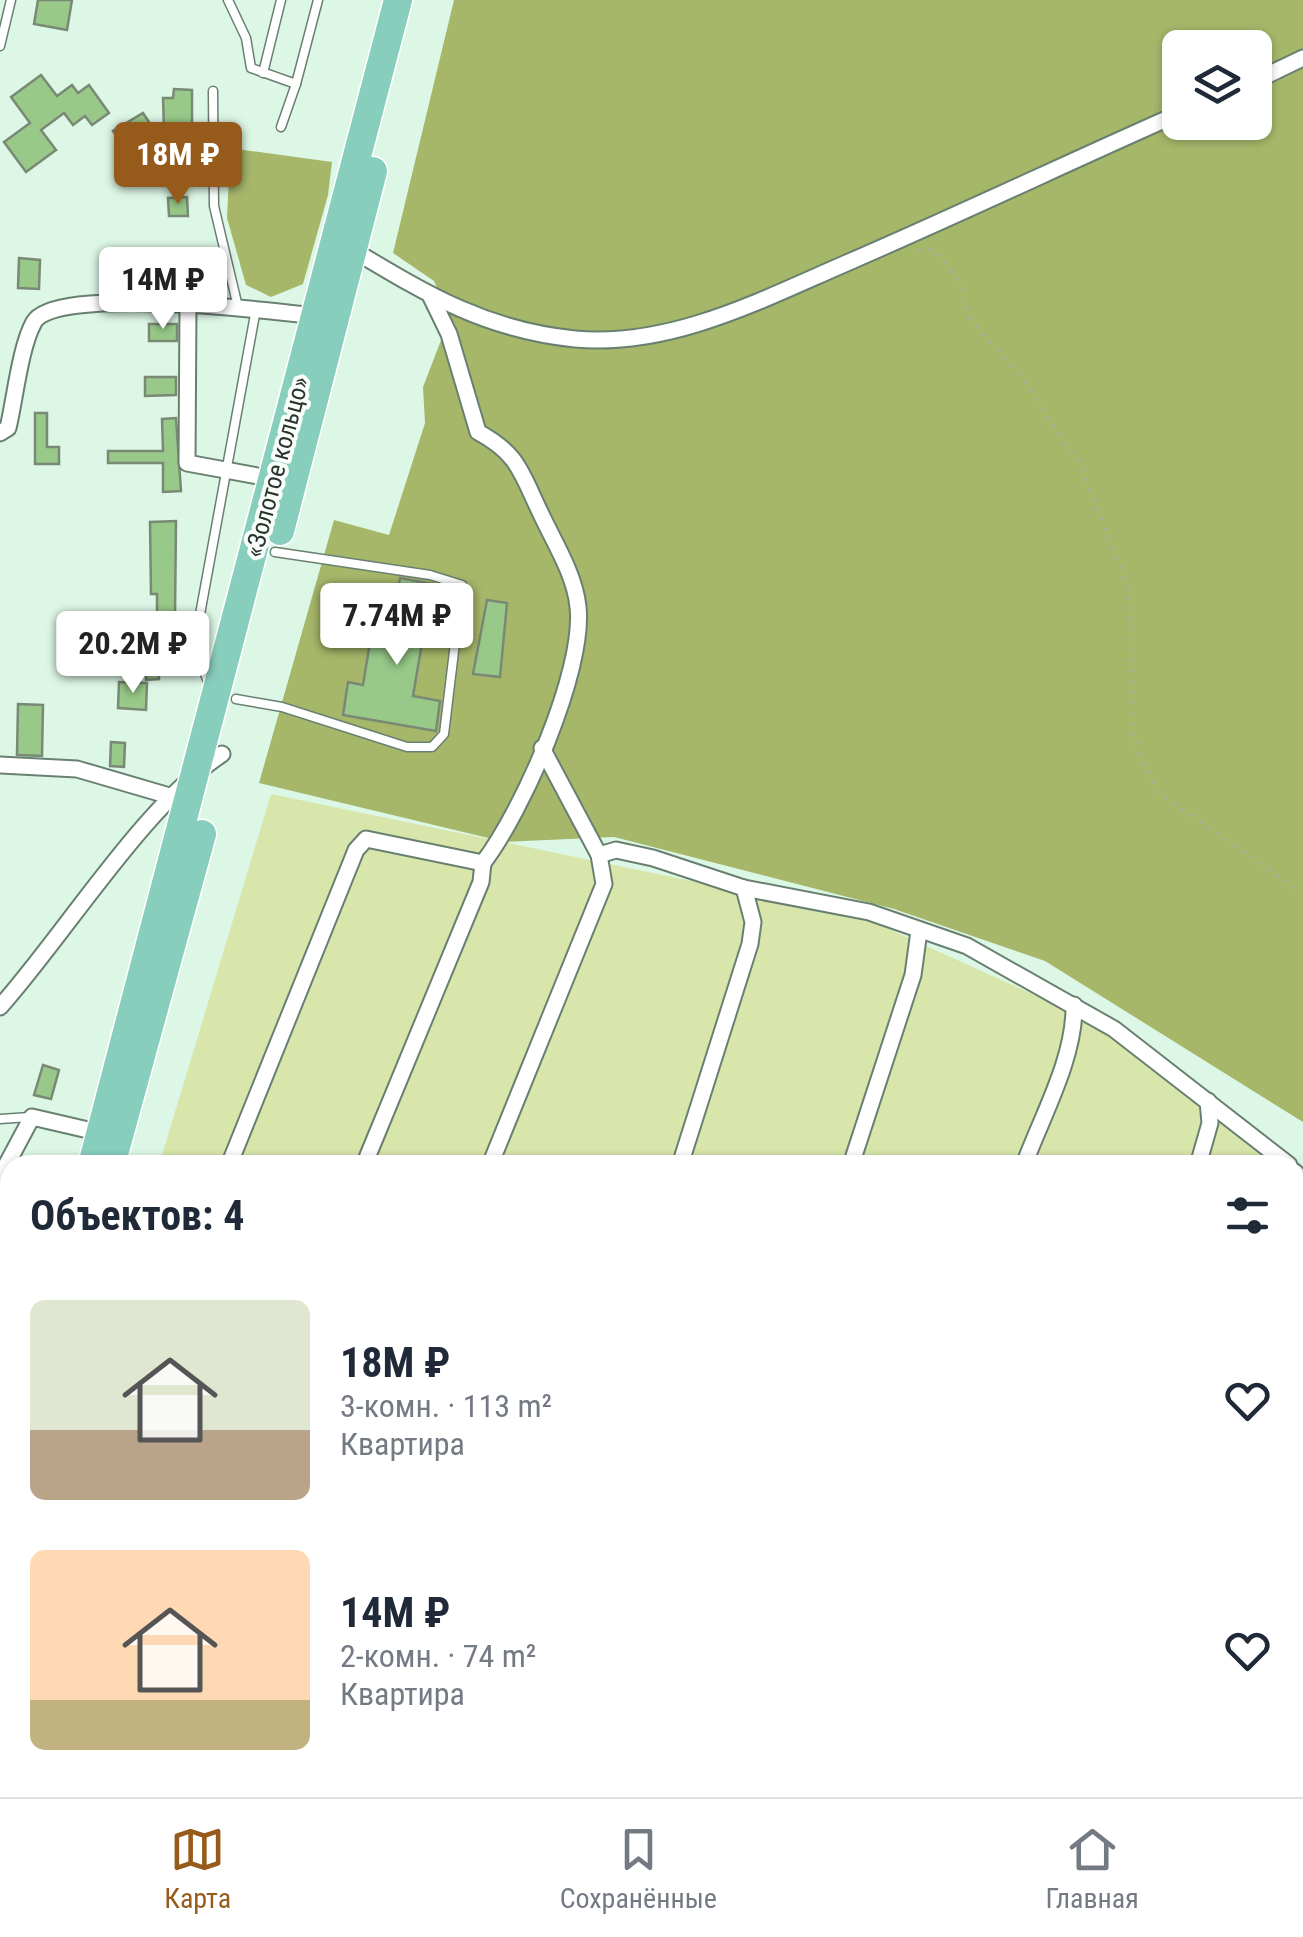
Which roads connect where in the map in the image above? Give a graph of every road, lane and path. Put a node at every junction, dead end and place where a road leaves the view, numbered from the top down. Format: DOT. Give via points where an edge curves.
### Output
graph roads {
  1 [pos="12,0"];
  2 [pos="228,0"];
  3 [pos="239,0"];
  4 [pos="282,0"];
  5 [pos="318,0"];
  6 [pos="398,0"];
  7 [pos="417,0"];
  8 [pos="236,17"];
  9 [pos="0,46"];
  10 [pos="1303,58"];
  11 [pos="263,73"];
  12 [pos="1272,74"];
  13 [pos="296,84"];
  14 [pos="213,90"];
  15 [pos="1162,120"];
  16 [pos="280,127"];
  17 [pos="353,250"];
  18 [pos="913,251"];
  19 [pos="430,297"];
  20 [pos="188,304"];
  21 [pos="238,306"];
  22 [pos="256,309"];
  23 [pos="316,316"];
  24 [pos="0,433"];
  25 [pos="226,470"];
  26 [pos="274,479"];
  27 [pos="275,552"];
  28 [pos="226,698"];
  29 [pos="542,748"];
  30 [pos="211,761"];
  31 [pos="0,765"];
  32 [pos="173,797"];
  33 [pos="599,855"];
  34 [pos="483,863"];
  35 [pos="744,888"];
  36 [pos="1303,893"];
  37 [pos="919,931"];
  38 [pos="1074,1005"];
  39 [pos="0,1007"];
  40 [pos="1208,1102"];
  41 [pos="32,1117"];
  42 [pos="0,1119"];
  43 [pos="101,1133"];
  44 [pos="12,1155"];
  45 [pos="95,1155"];
  46 [pos="113,1155"];
  47 [pos="233,1155"];
  48 [pos="368,1155"];
  49 [pos="494,1155"];
  50 [pos="683,1155"];
  51 [pos="854,1155"];
  52 [pos="1028,1155"];
  53 [pos="1201,1155"];
  54 [pos="1276,1155"];
  1 -- 9 [label="lane"];
  2 -- 8 [label="lane"];
  3 -- 8 [label="lane"];
  4 -- 11 [label="lane"];
  5 -- 13 [label="lane"];
  6 -- 23 [label="highway, «Золотое кольцо»"];
  7 -- 17 [label="highway, «Золотое кольцо»"];
  8 -- 11 [label="lane" via="251,68"];
  10 -- 12 [label="street"];
  11 -- 13 [label="lane"];
  13 -- 16 [label="lane"];
  14 -- 21 [label="lane" via="214,206"];
  15 -- 19 [label="street" via="750,304 642,338 524,332"];
  17 -- 19 [label="street"];
  17 -- 27 [label="highway, «Золотое кольцо»"];
  18 -- 36 [label="path" via="932,249 961,285 970,320 1019,374 1078,463 1130,588 1132,737 1156,791"];
  19 -- 29 [label="street" via="450,334 478,432 508,448 578,604 564,693"];
  20 -- 21 [label="street"];
  20 -- 24 [label="street" via="51,308 35,321 8,428"];
  20 -- 25 [label="street" via="187,463"];
  21 -- 22 [label="street"];
  22 -- 23 [label="street"];
  22 -- 25 [label="lane"];
  23 -- 26 [label="highway, «Золотое кольцо»"];
  25 -- 26 [label="street"];
  25 -- 28 [label="lane" via="194,646"];
  26 -- 28 [label="highway, «Золотое кольцо»"];
  27 -- 28 [label="highway, «Золотое кольцо»"];
  27 -- 28 [label="lane" via="462,586 444,734 432,746 407,747 282,707"];
  28 -- 30 [label="highway, «Золотое кольцо»"];
  29 -- 33 [label="street"];
  29 -- 34 [label="street" via="524,795"];
  30 -- 32 [label="street"];
  30 -- 43 [label="highway, «Золотое кольцо»"];
  30 -- 46 [label="highway, «Золотое кольцо»"];
  31 -- 32 [label="street" via="77,769"];
  32 -- 39 [label="street"];
  33 -- 35 [label="street" via="616,850"];
  33 -- 49 [label="street" via="604,884"];
  34 -- 47 [label="street" via="366,839 356,850"];
  34 -- 48 [label="street" via="481,882"];
  35 -- 37 [label="street" via="869,912"];
  35 -- 50 [label="street" via="753,922 750,944"];
  37 -- 38 [label="street" via="967,946"];
  37 -- 51 [label="street" via="913,975"];
  38 -- 40 [label="street"];
  38 -- 52 [label="street" via="1064,1057"];
  40 -- 53 [label="street"];
  40 -- 54 [label="street"];
  41 -- 42 [label="lane"];
  41 -- 43 [label="street"];
  41 -- 44 [label="street"];
  43 -- 45 [label="highway, «Золотое кольцо»"];
}
